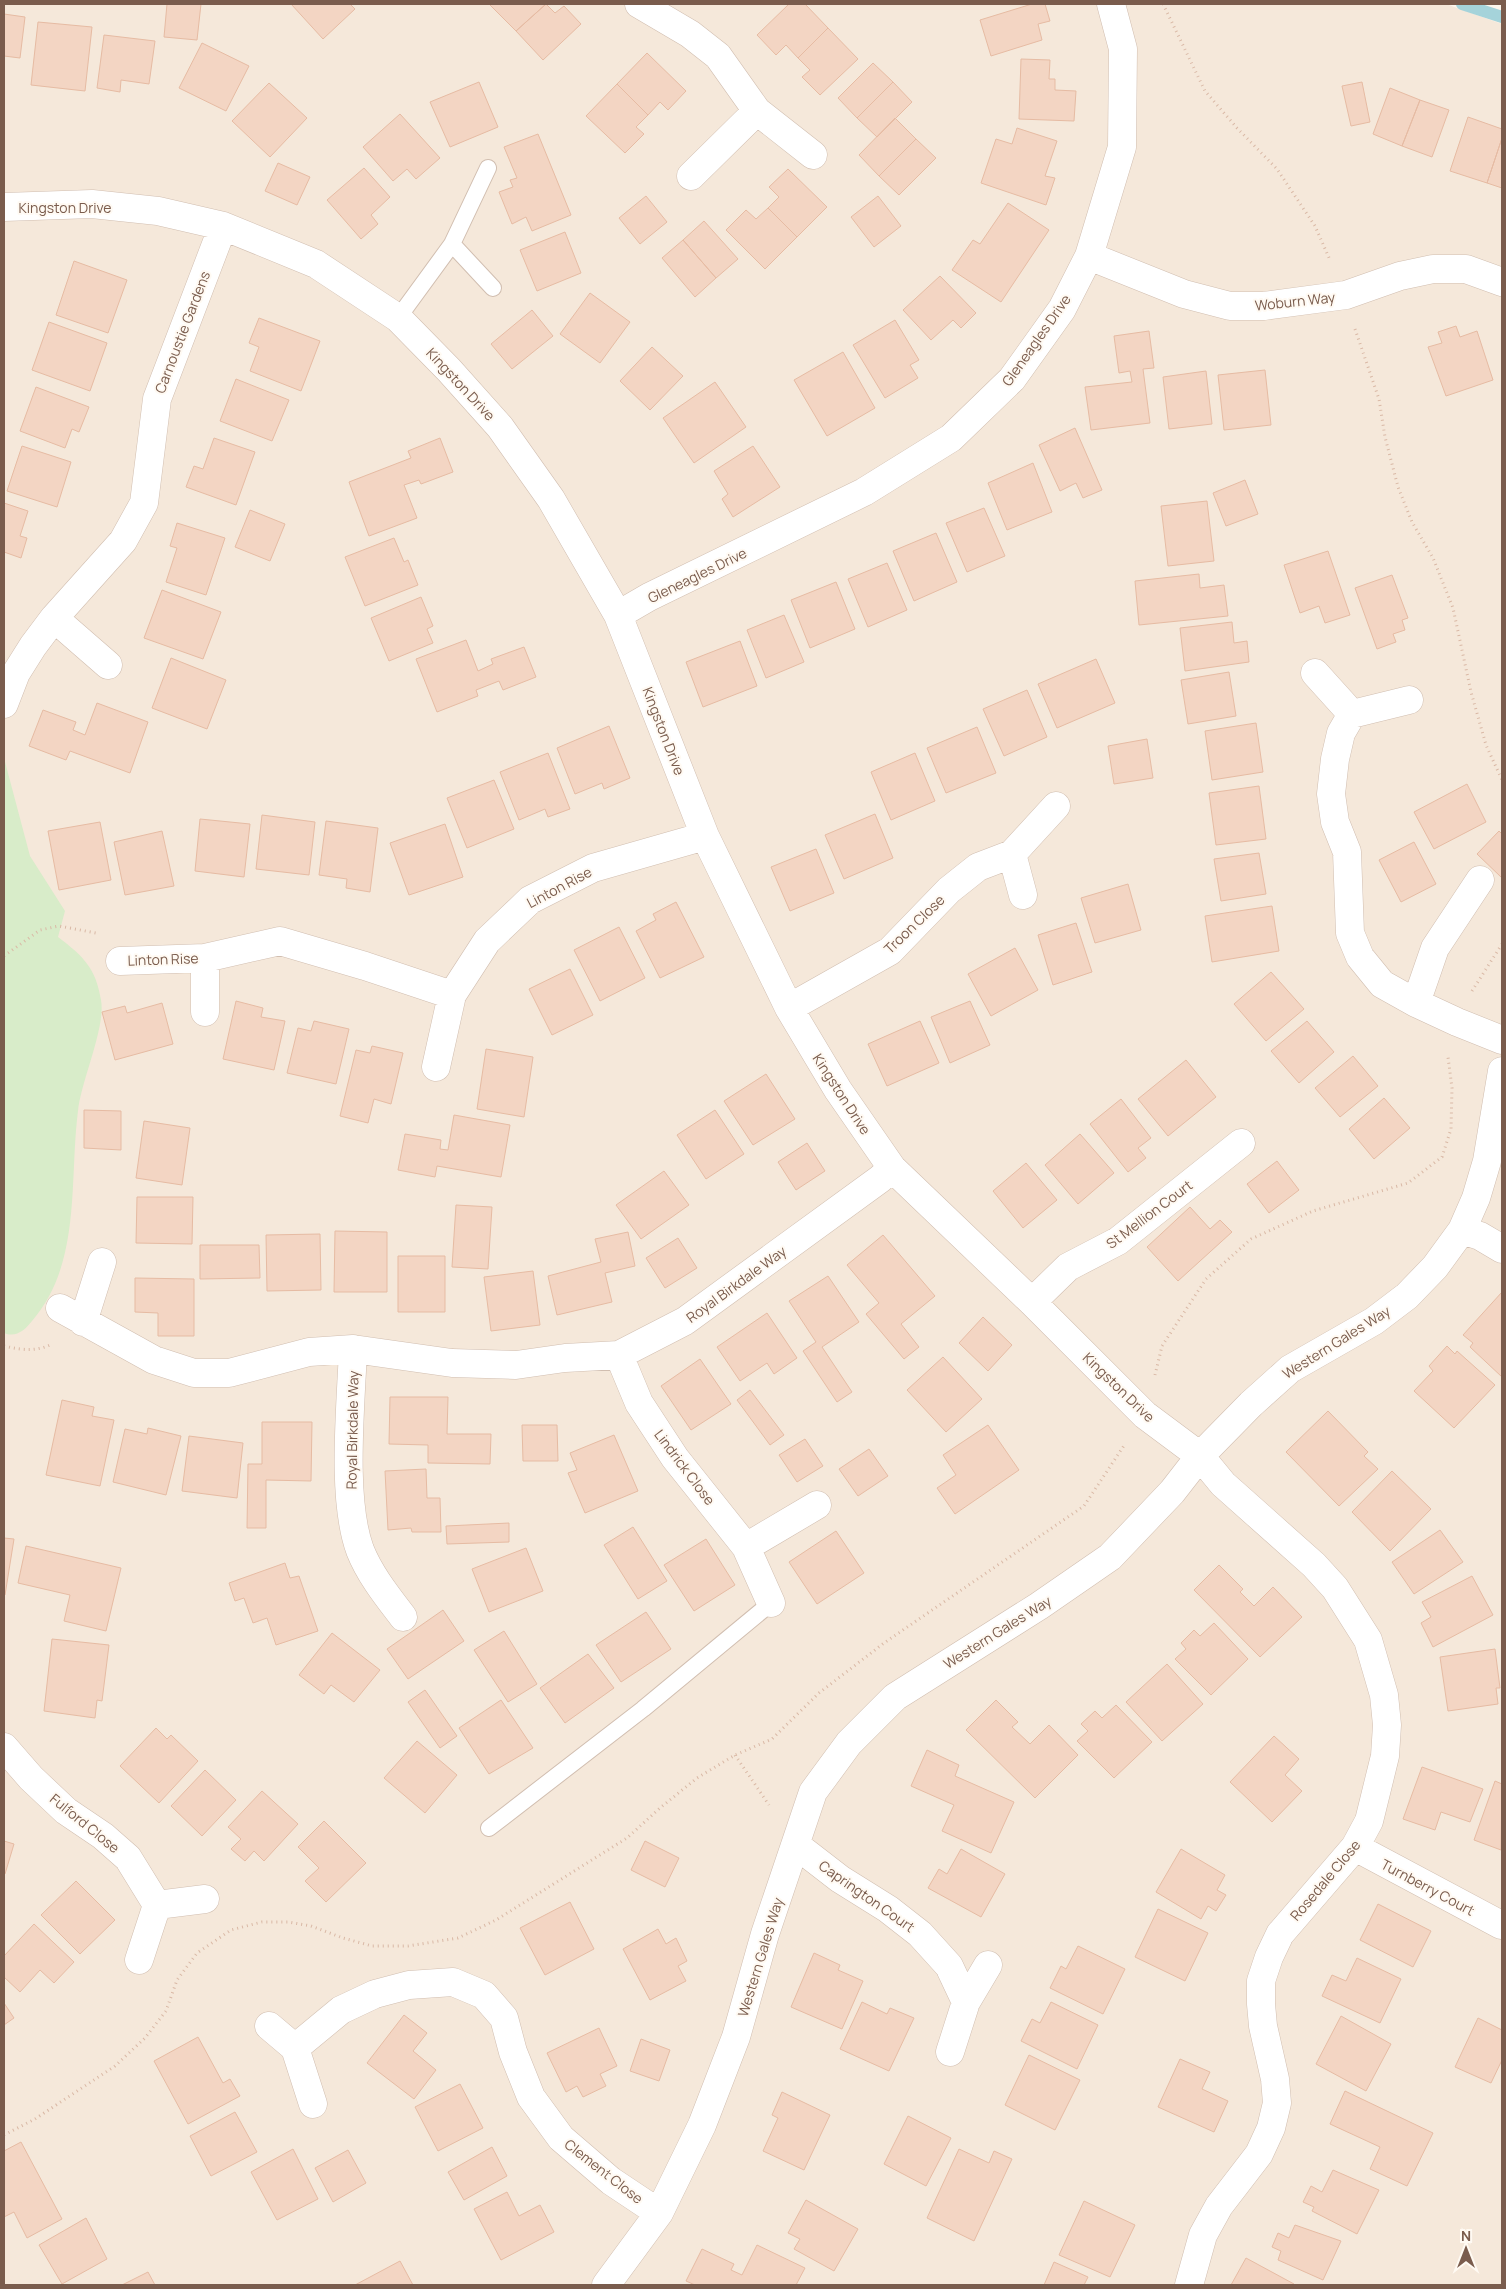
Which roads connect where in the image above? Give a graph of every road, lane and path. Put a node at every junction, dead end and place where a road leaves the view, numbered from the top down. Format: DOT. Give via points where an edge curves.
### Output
graph roads {
  1 [pos="639,4"];
  2 [pos="1111,4"];
  3 [pos="1164,4"];
  4 [pos="756,111"];
  5 [pos="813,155"];
  6 [pos="488,168"];
  7 [pos="691,176"];
  8 [pos="4,207"];
  9 [pos="223,226"];
  10 [pos="452,244"];
  11 [pos="1089,256"];
  12 [pos="1502,282"];
  13 [pos="493,288"];
  14 [pos="1346,295"];
  15 [pos="398,318"];
  16 [pos="618,615"];
  17 [pos="54,618"];
  18 [pos="108,665"];
  19 [pos="1315,673"];
  20 [pos="1409,700"];
  21 [pos="4,704"];
  22 [pos="1352,714"];
  23 [pos="1502,780"];
  24 [pos="1056,806"];
  25 [pos="705,836"];
  26 [pos="1012,854"];
  27 [pos="1480,880"];
  28 [pos="1023,895"];
  29 [pos="1502,944"];
  30 [pos="4,956"];
  31 [pos="205,958"];
  32 [pos="120,961"];
  33 [pos="452,995"];
  34 [pos="1416,1003"];
  35 [pos="789,1008"];
  36 [pos="205,1012"];
  37 [pos="1456,1022"];
  38 [pos="1502,1040"];
  39 [pos="436,1067"];
  40 [pos="1502,1071"];
  41 [pos="1241,1143"];
  42 [pos="892,1168"];
  43 [pos="1462,1230"];
  44 [pos="1502,1249"];
  45 [pos="102,1262"];
  46 [pos="1032,1302"];
  47 [pos="60,1308"];
  48 [pos="83,1322"];
  49 [pos="353,1349"];
  50 [pos="618,1355"];
  51 [pos="1145,1415"];
  52 [pos="1200,1456"];
  53 [pos="817,1505"];
  54 [pos="746,1547"];
  55 [pos="771,1603"];
  56 [pos="403,1618"];
  57 [pos="4,1747"];
  58 [pos="736,1755"];
  59 [pos="489,1828"];
  60 [pos="796,1845"];
  61 [pos="1355,1847"];
  62 [pos="204,1899"];
  63 [pos="157,1905"];
  64 [pos="1501,1925"];
  65 [pos="139,1960"];
  66 [pos="988,1965"];
  67 [pos="966,2002"];
  68 [pos="269,2026"];
  69 [pos="295,2048"];
  70 [pos="950,2052"];
  71 [pos="313,2104"];
  72 [pos="4,2135"];
  73 [pos="659,2213"];
  74 [pos="606,2285"];
  75 [pos="1189,2285"];
  1 -- 4 [label="street" via="690,34 718,56"];
  2 -- 11 [label="street, Gleneagles Drive" via="1123,50 1122,147"];
  3 -- 14 [label="path" via="1205,91 1277,169 1315,226"];
  4 -- 5 [label="street"];
  4 -- 7 [label="street"];
  6 -- 10 [label="lane"];
  8 -- 9 [label="street, Kingston Drive" via="92,204 158,211"];
  9 -- 15 [label="street, Kingston Drive" via="316,264"];
  9 -- 17 [label="street, Carnoustie Gardens" via="157,399 144,503 123,541"];
  10 -- 13 [label="lane"];
  10 -- 15 [label="lane"];
  11 -- 14 [label="street, Woburn Way" via="1184,294 1230,306 1264,306"];
  11 -- 16 [label="street, Gleneagles Drive" via="1062,309 1012,379 951,438 864,492"];
  12 -- 14 [label="street, Woburn Way" via="1466,269 1433,269 1400,276"];
  14 -- 23 [label="path" via="1379,399 1398,487 1453,608 1486,745"];
  15 -- 16 [label="street, Kingston Drive" via="500,427 551,499"];
  16 -- 25 [label="street, Kingston Drive"];
  17 -- 18 [label="street"];
  17 -- 21 [label="street, Carnoustie Gardens" via="16,673"];
  19 -- 22 [label="street"];
  20 -- 22 [label="street"];
  22 -- 34 [label="street" via="1339,742 1331,794 1336,822 1347,852 1350,933 1360,957 1382,984"];
  24 -- 26 [label="street, Troon Close"];
  25 -- 33 [label="street, Linton Rise" via="593,868 530,900 487,941"];
  25 -- 35 [label="street, Kingston Drive"];
  26 -- 28 [label="street"];
  26 -- 35 [label="street, Troon Close" via="978,867 949,890 890,951"];
  27 -- 34 [label="street" via="1436,948"];
  29 -- 37 [label="path" via="1475,984"];
  30 -- 32 [label="path" via="40,930 59,926 101,934"];
  31 -- 32 [label="street, Linton Rise"];
  31 -- 33 [label="street, Linton Rise" via="280,941"];
  31 -- 36 [label="street, Linton Rise"];
  33 -- 39 [label="street, Linton Rise"];
  34 -- 37 [label="street"];
  35 -- 42 [label="street, Kingston Drive" via="838,1090"];
  37 -- 38 [label="street"];
  37 -- 51 [label="path" via="1448,1056 1452,1088 1451,1129 1442,1156 1408,1183 1313,1211 1251,1239 1206,1279 1162,1346"];
  40 -- 43 [label="street, Western Gales Way" via="1487,1161"];
  41 -- 46 [label="street, St Mellion Court" via="1118,1241 1068,1267"];
  42 -- 46 [label="street, Kingston Drive"];
  42 -- 50 [label="street, Royal Birkdale Way" via="685,1321"];
  43 -- 44 [label="street"];
  43 -- 52 [label="street, Western Gales Way" via="1436,1267 1407,1296 1374,1321 1290,1369"];
  45 -- 48 [label="street"];
  46 -- 51 [label="street, Kingston Drive"];
  47 -- 48 [label="street, Royal Birkdale Way"];
  48 -- 49 [label="street, Royal Birkdale Way" via="154,1360 194,1373 229,1373 309,1352"];
  49 -- 50 [label="street, Royal Birkdale Way" via="452,1363 516,1365"];
  49 -- 56 [label="street, Royal Birkdale Way" via="349,1472 352,1513 360,1549 377,1583"];
  50 -- 54 [label="street, Lindrick Close" via="639,1403 675,1458"];
  51 -- 52 [label="street, Kingston Drive"];
  51 -- 58 [label="path" via="1084,1506 884,1642 819,1693 772,1739"];
  52 -- 60 [label="street, Western Gales Way" via="1172,1492 1110,1557 895,1697 849,1743 813,1792"];
  52 -- 61 [label="street, Rosedale Close" via="1224,1484 1336,1588 1368,1640 1384,1695 1387,1725 1385,1756 1373,1803"];
  53 -- 54 [label="street"];
  54 -- 55 [label="street, Lindrick Close"];
  55 -- 59 [label="lane"];
  57 -- 63 [label="street, Fulford Close" via="66,1811 128,1858"];
  58 -- 60 [label="path"];
  58 -- 72 [label="path" via="697,1778 627,1838 496,1920 458,1938 408,1946 372,1946 288,1922 262,1922 230,1930 197,1953 177,1980 166,2011 145,2038 115,2066 35,2119"];
  60 -- 67 [label="street, Caprington Court" via="920,1934 949,1966"];
  60 -- 73 [label="street, Western Gales Way" via="765,1934 736,2037 702,2125"];
  61 -- 64 [label="street, Turnberry Court"];
  61 -- 75 [label="street, Rosedale Close" via="1280,1934 1268,1956 1261,1981 1261,2004 1277,2103 1271,2128 1259,2154 1218,2206 1203,2235"];
  62 -- 63 [label="street"];
  63 -- 65 [label="street"];
  66 -- 67 [label="street"];
  67 -- 70 [label="street"];
  68 -- 69 [label="street"];
  69 -- 71 [label="street"];
  69 -- 73 [label="street, Clement Close" via="341,2010 375,1994 410,1985 453,1982 484,1995 504,2018 530,2097 561,2138 611,2181"];
  73 -- 74 [label="street, Western Gales Way"];
}
